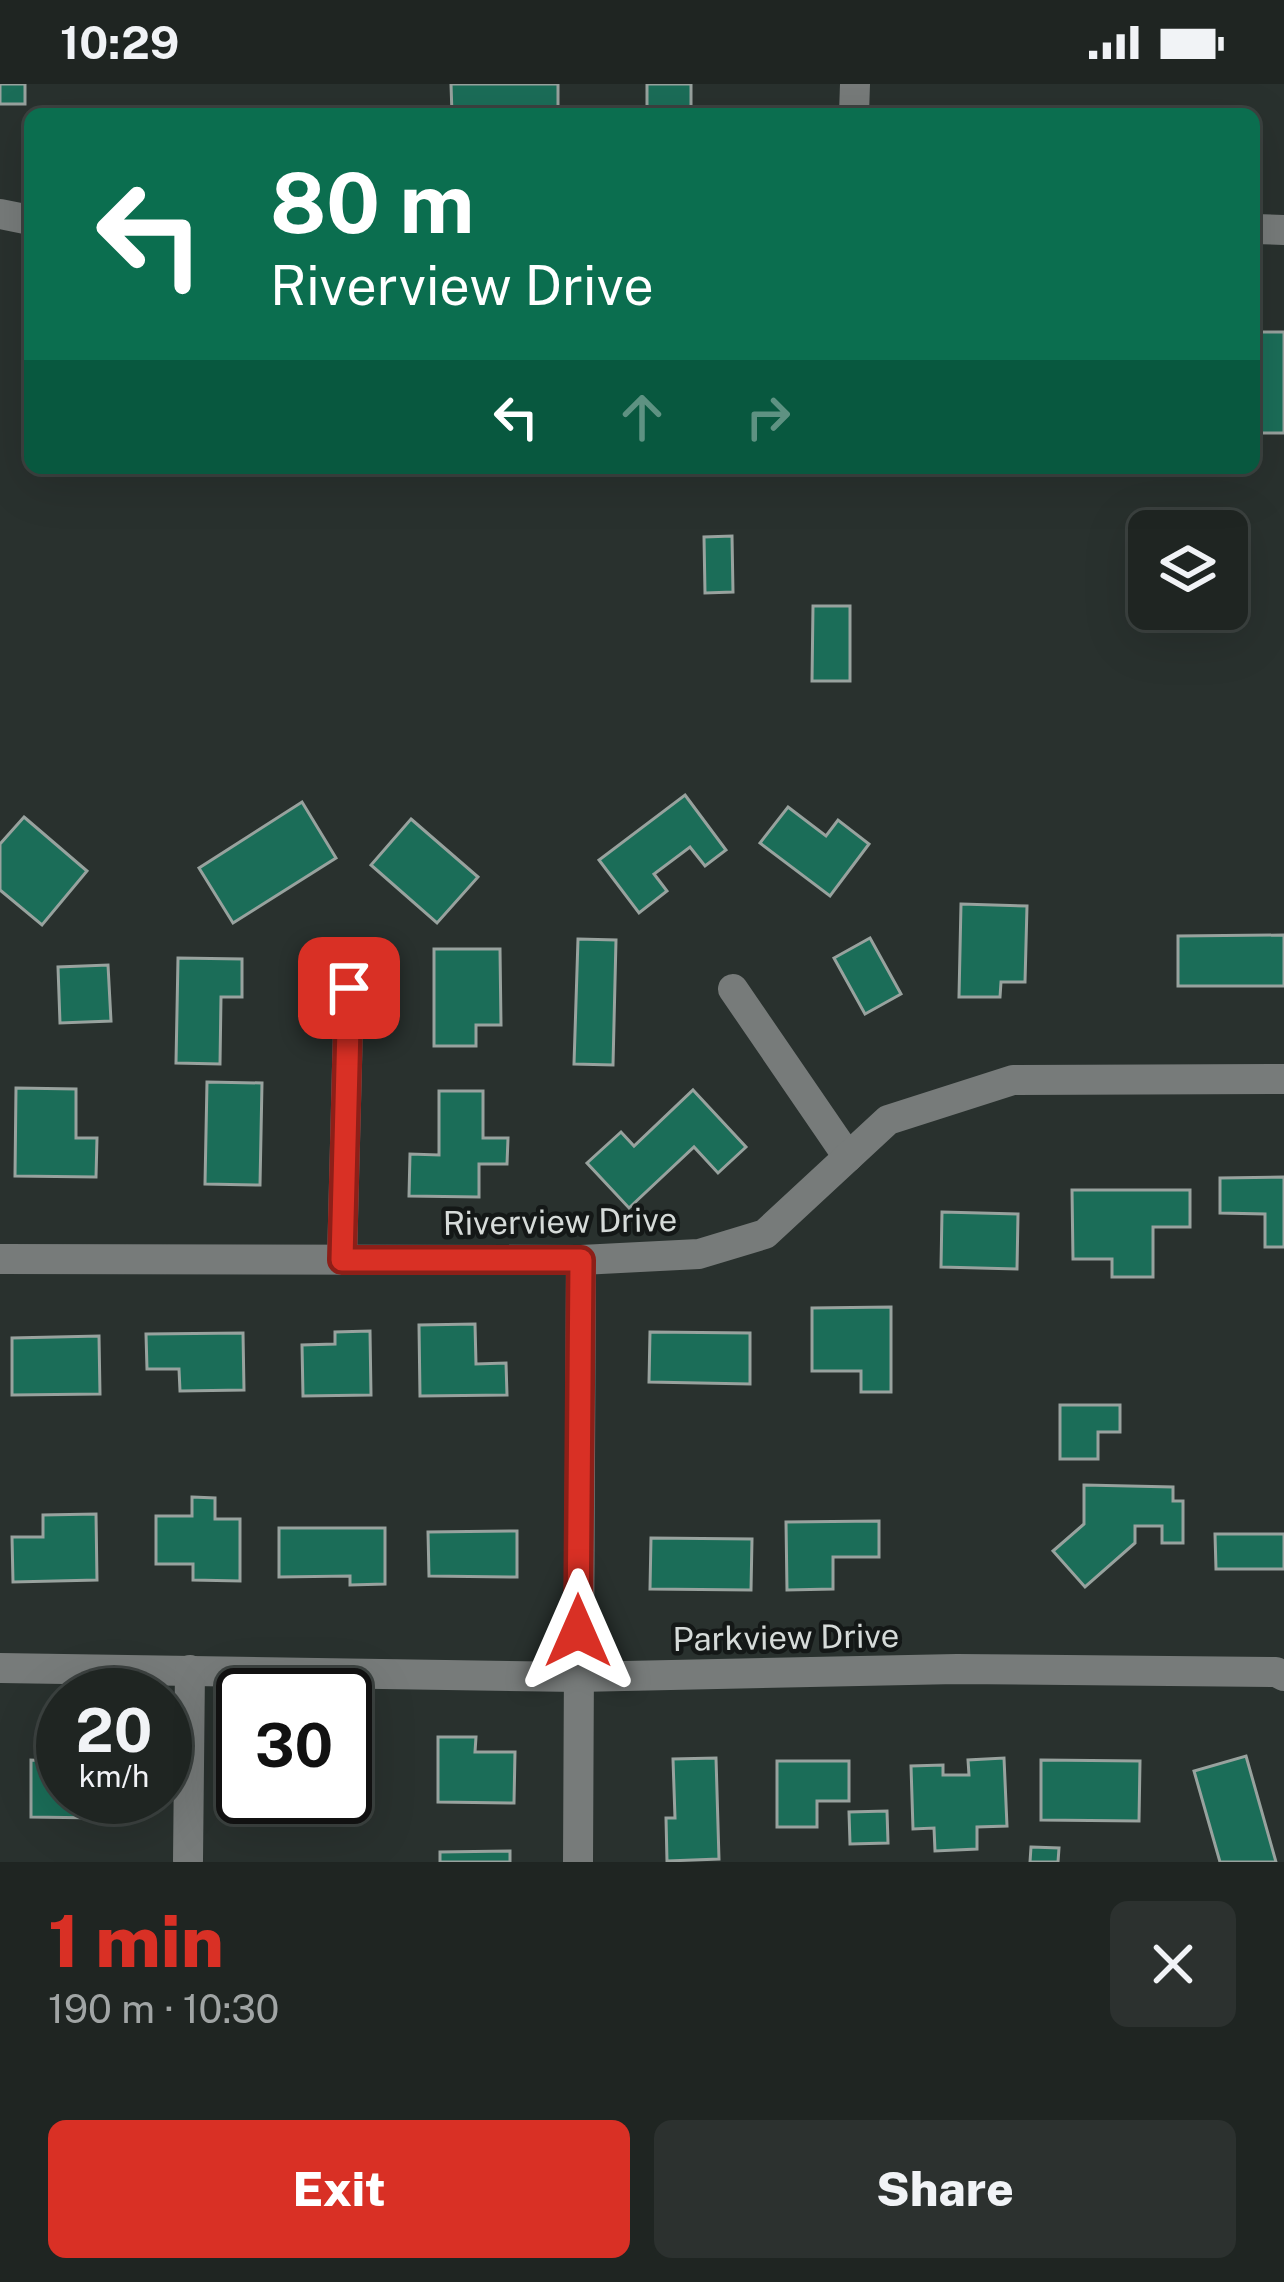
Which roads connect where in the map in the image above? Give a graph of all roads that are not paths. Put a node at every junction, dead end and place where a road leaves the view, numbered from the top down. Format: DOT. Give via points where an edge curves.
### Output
graph roads {
  1 [pos="349,988"];
  2 [pos="733,989"];
  3 [pos="1284,1079"];
  4 [pos="848,1157"];
  5 [pos="0,1259"];
  6 [pos="342,1260"];
  7 [pos="581,1260"];
  8 [pos="0,1668"];
  9 [pos="36,1668"];
  10 [pos="192,1670"];
  11 [pos="1284,1676"];
  12 [pos="578,1677"];
  13 [pos="188,1824"];
  14 [pos="188,1859"];
  15 [pos="578,1862"];
  1 -- 6 [label="street"];
  2 -- 4 [label="street"];
  3 -- 4 [label="street, Riverview Drive" via="1013,1080 887,1120"];
  4 -- 7 [label="street, Riverview Drive" via="765,1234 699,1254"];
  5 -- 6 [label="street, Riverview Drive"];
  6 -- 7 [label="street, Riverview Drive"];
  7 -- 12 [label="street"];
  8 -- 9 [label="street, Parkview Drive"];
  10 -- 12 [label="street, Parkview Drive"];
  11 -- 12 [label="street, Parkview Drive" via="957,1669"];
  12 -- 15 [label="street"];
  13 -- 14 [label="street"];
}
